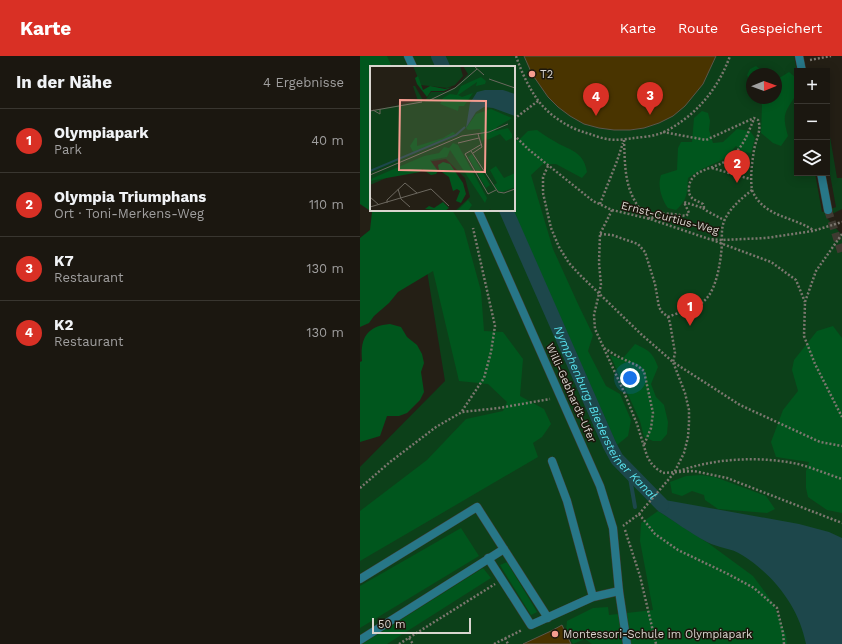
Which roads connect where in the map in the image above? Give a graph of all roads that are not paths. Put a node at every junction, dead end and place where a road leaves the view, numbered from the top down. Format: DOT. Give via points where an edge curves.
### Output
graph roads {
  1 [pos="408,56"];
  2 [pos="413,66"];
  3 [pos="822,176"];
  4 [pos="828,210"];
  5 [pos="478,211"];
  6 [pos="552,461"];
  7 [pos="504,549"];
  8 [pos="488,558"];
  9 [pos="360,579"];
  10 [pos="619,591"];
  11 [pos="593,597"];
  12 [pos="548,618"];
  13 [pos="360,640"];
  14 [pos="628,644"];
  1 -- 2 [label="street"];
  3 -- 4 [label="street"];
  5 -- 10 [label="street, Willi-Gebhardt-Ufer" via="600,486 613,528"];
  6 -- 11 [label="street" via="567,501"];
  7 -- 8 [label="street"];
  7 -- 9 [label="street" via="477,508"];
  7 -- 12 [label="street"];
  8 -- 12 [label="street" via="531,625"];
  8 -- 13 [label="street"];
  10 -- 11 [label="street"];
  10 -- 14 [label="street, Willi-Gebhardt-Ufer"];
  11 -- 12 [label="street"];
}
